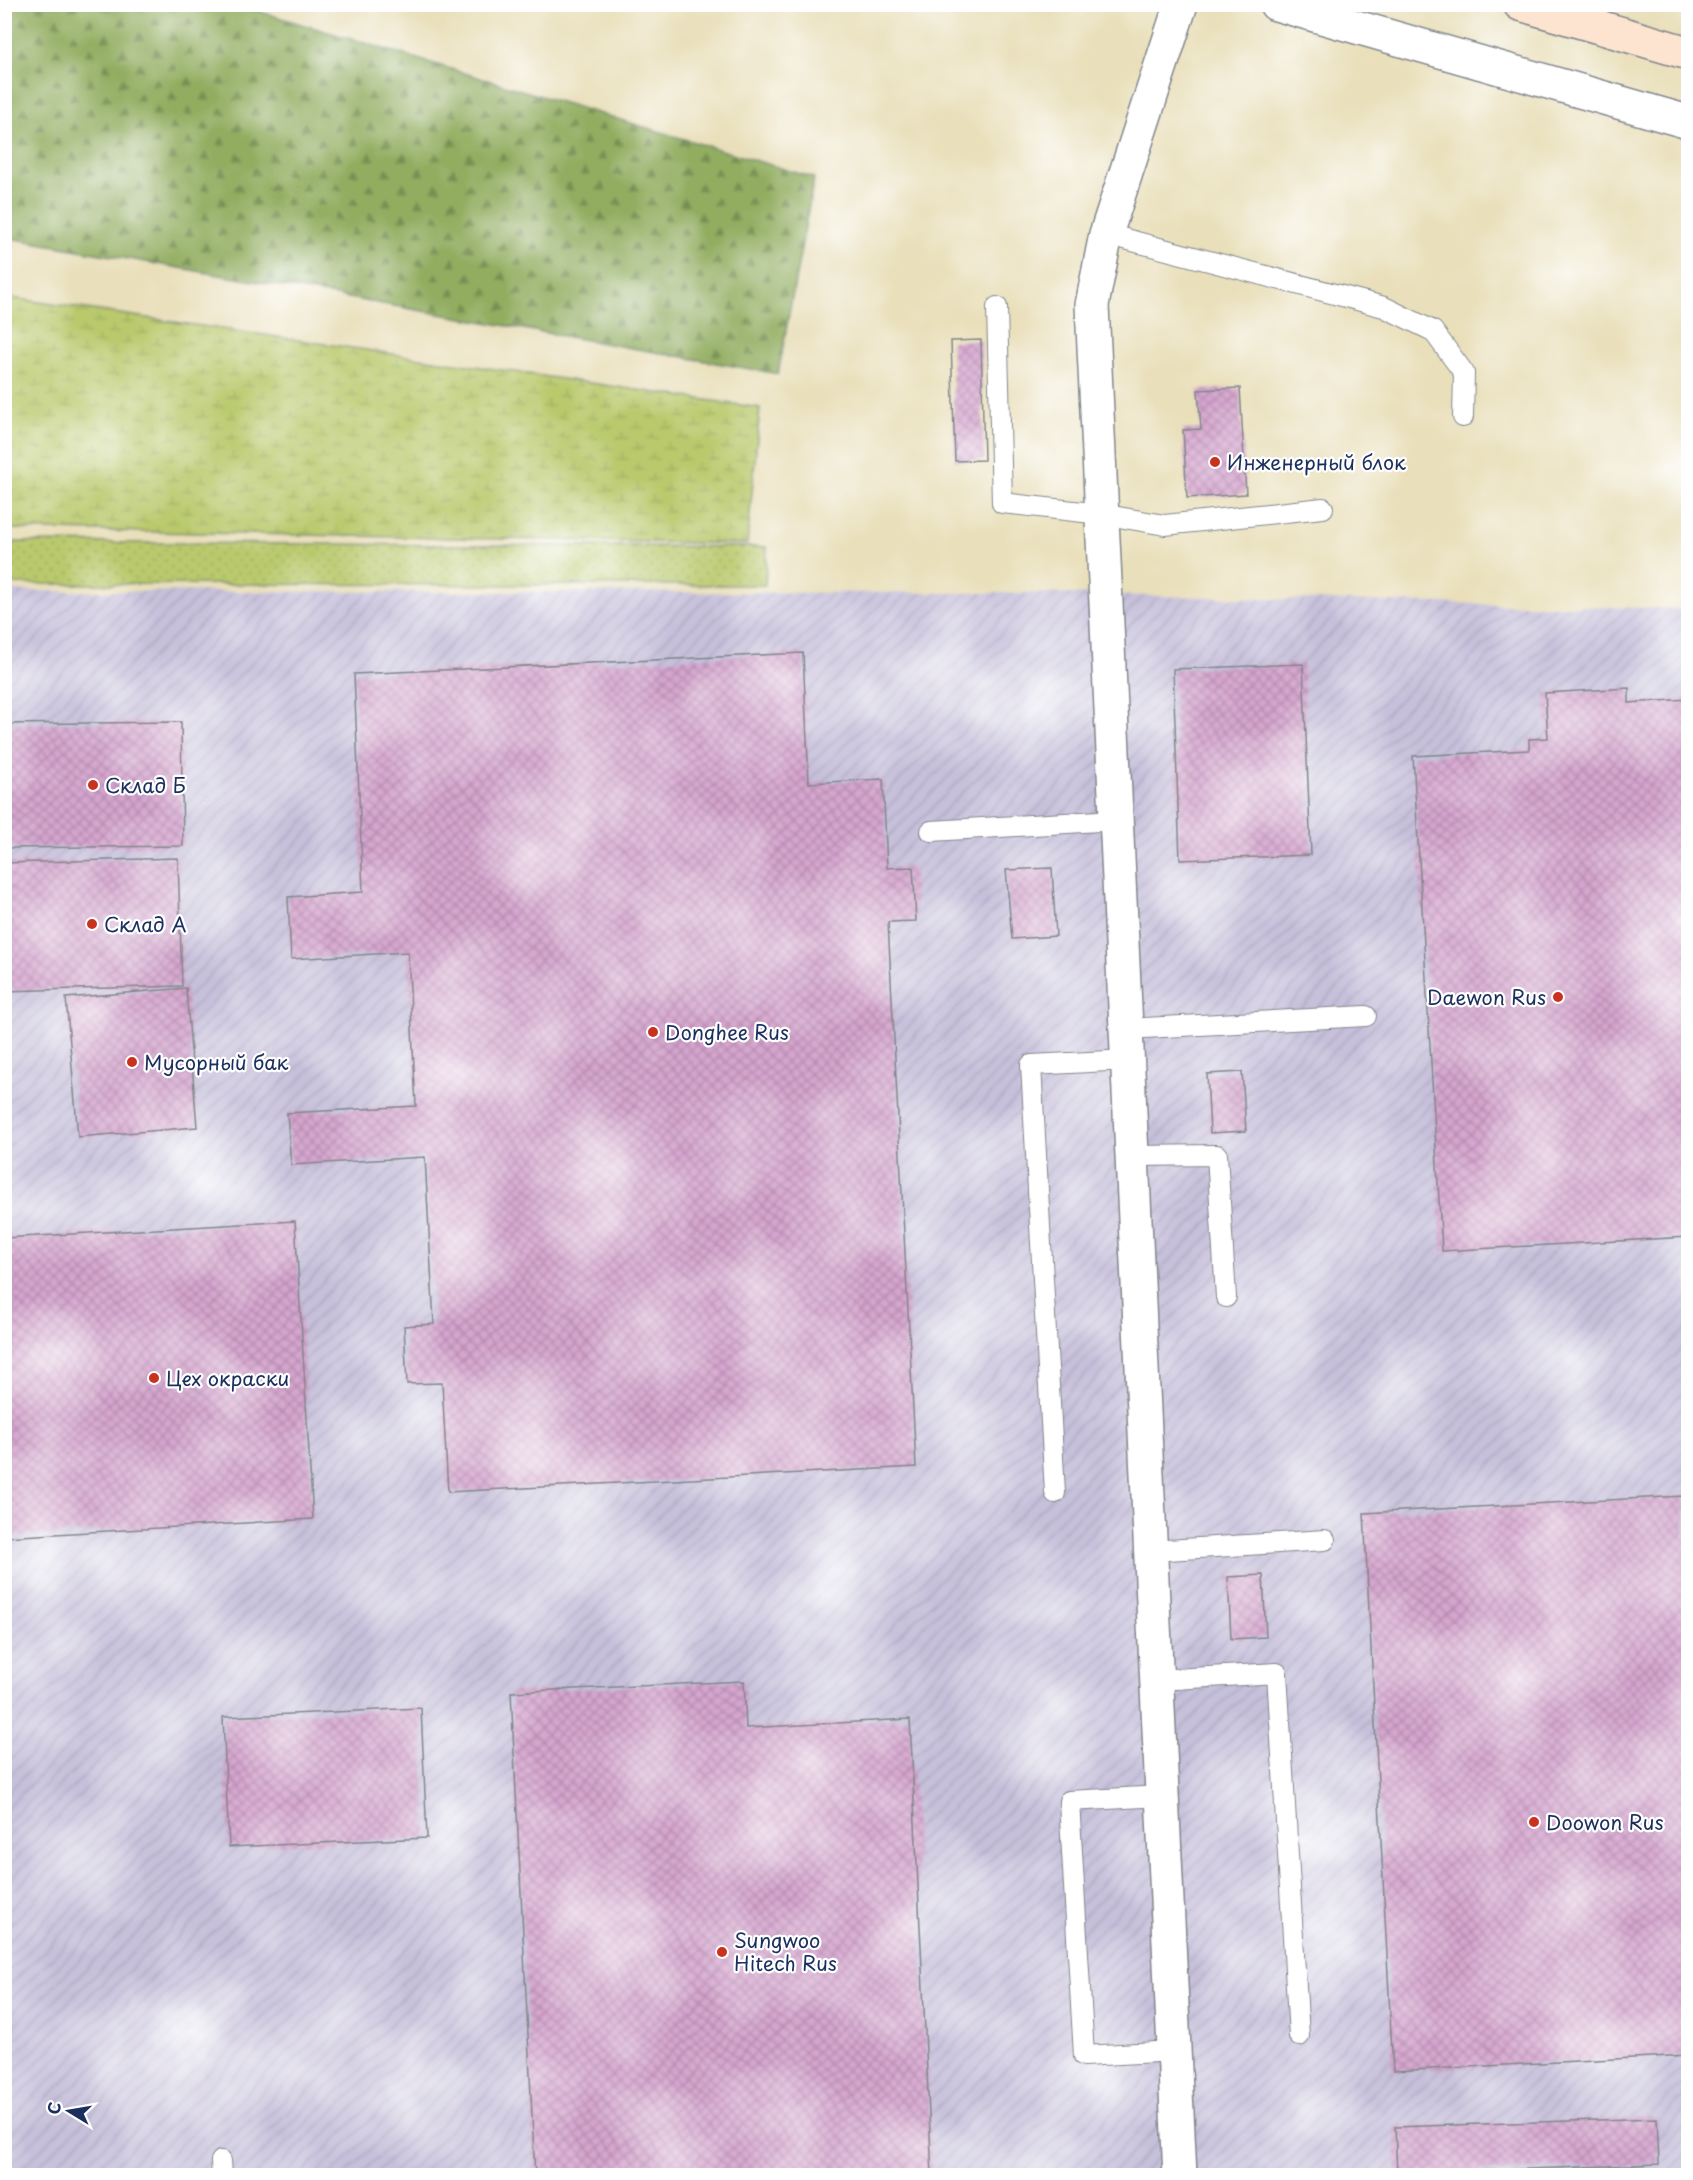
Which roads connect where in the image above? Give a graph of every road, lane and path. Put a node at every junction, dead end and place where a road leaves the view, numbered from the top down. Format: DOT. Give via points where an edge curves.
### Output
graph roads {
  1 [pos="1181,4"];
  2 [pos="1276,4"];
  3 [pos="1520,4"];
  4 [pos="1689,53"];
  5 [pos="1689,122"];
  6 [pos="1106,234"];
  7 [pos="997,307"];
  8 [pos="1463,417"];
  9 [pos="1323,508"];
  10 [pos="1101,514"];
  11 [pos="1116,820"];
  12 [pos="931,831"];
  13 [pos="1366,1016"];
  14 [pos="1127,1044"];
  15 [pos="1134,1156"];
  16 [pos="1226,1297"];
  17 [pos="1054,1493"];
  18 [pos="1325,1540"];
  19 [pos="1151,1551"];
  20 [pos="1157,1680"];
  21 [pos="1162,1796"];
  22 [pos="1299,2036"];
  23 [pos="1174,2051"];
  24 [pos="1180,2175"];
  1 -- 6 [label="street"];
  2 -- 5 [label="street"];
  3 -- 4 [label="main road"];
  6 -- 8 [label="lane" via="1384,307 1433,331 1464,373"];
  6 -- 10 [label="street" via="1092,305"];
  7 -- 10 [label="lane" via="1002,503"];
  9 -- 10 [label="lane" via="1165,525"];
  10 -- 11 [label="street"];
  11 -- 12 [label="lane"];
  11 -- 14 [label="street"];
  13 -- 14 [label="lane"];
  14 -- 15 [label="street"];
  14 -- 17 [label="lane" via="1031,1065"];
  15 -- 16 [label="lane" via="1217,1155"];
  15 -- 19 [label="street"];
  18 -- 19 [label="lane"];
  19 -- 20 [label="street"];
  20 -- 21 [label="street"];
  20 -- 22 [label="lane" via="1277,1673"];
  21 -- 23 [label="street"];
  21 -- 23 [label="lane" via="1069,1801 1084,2056"];
  23 -- 24 [label="street"];
}
